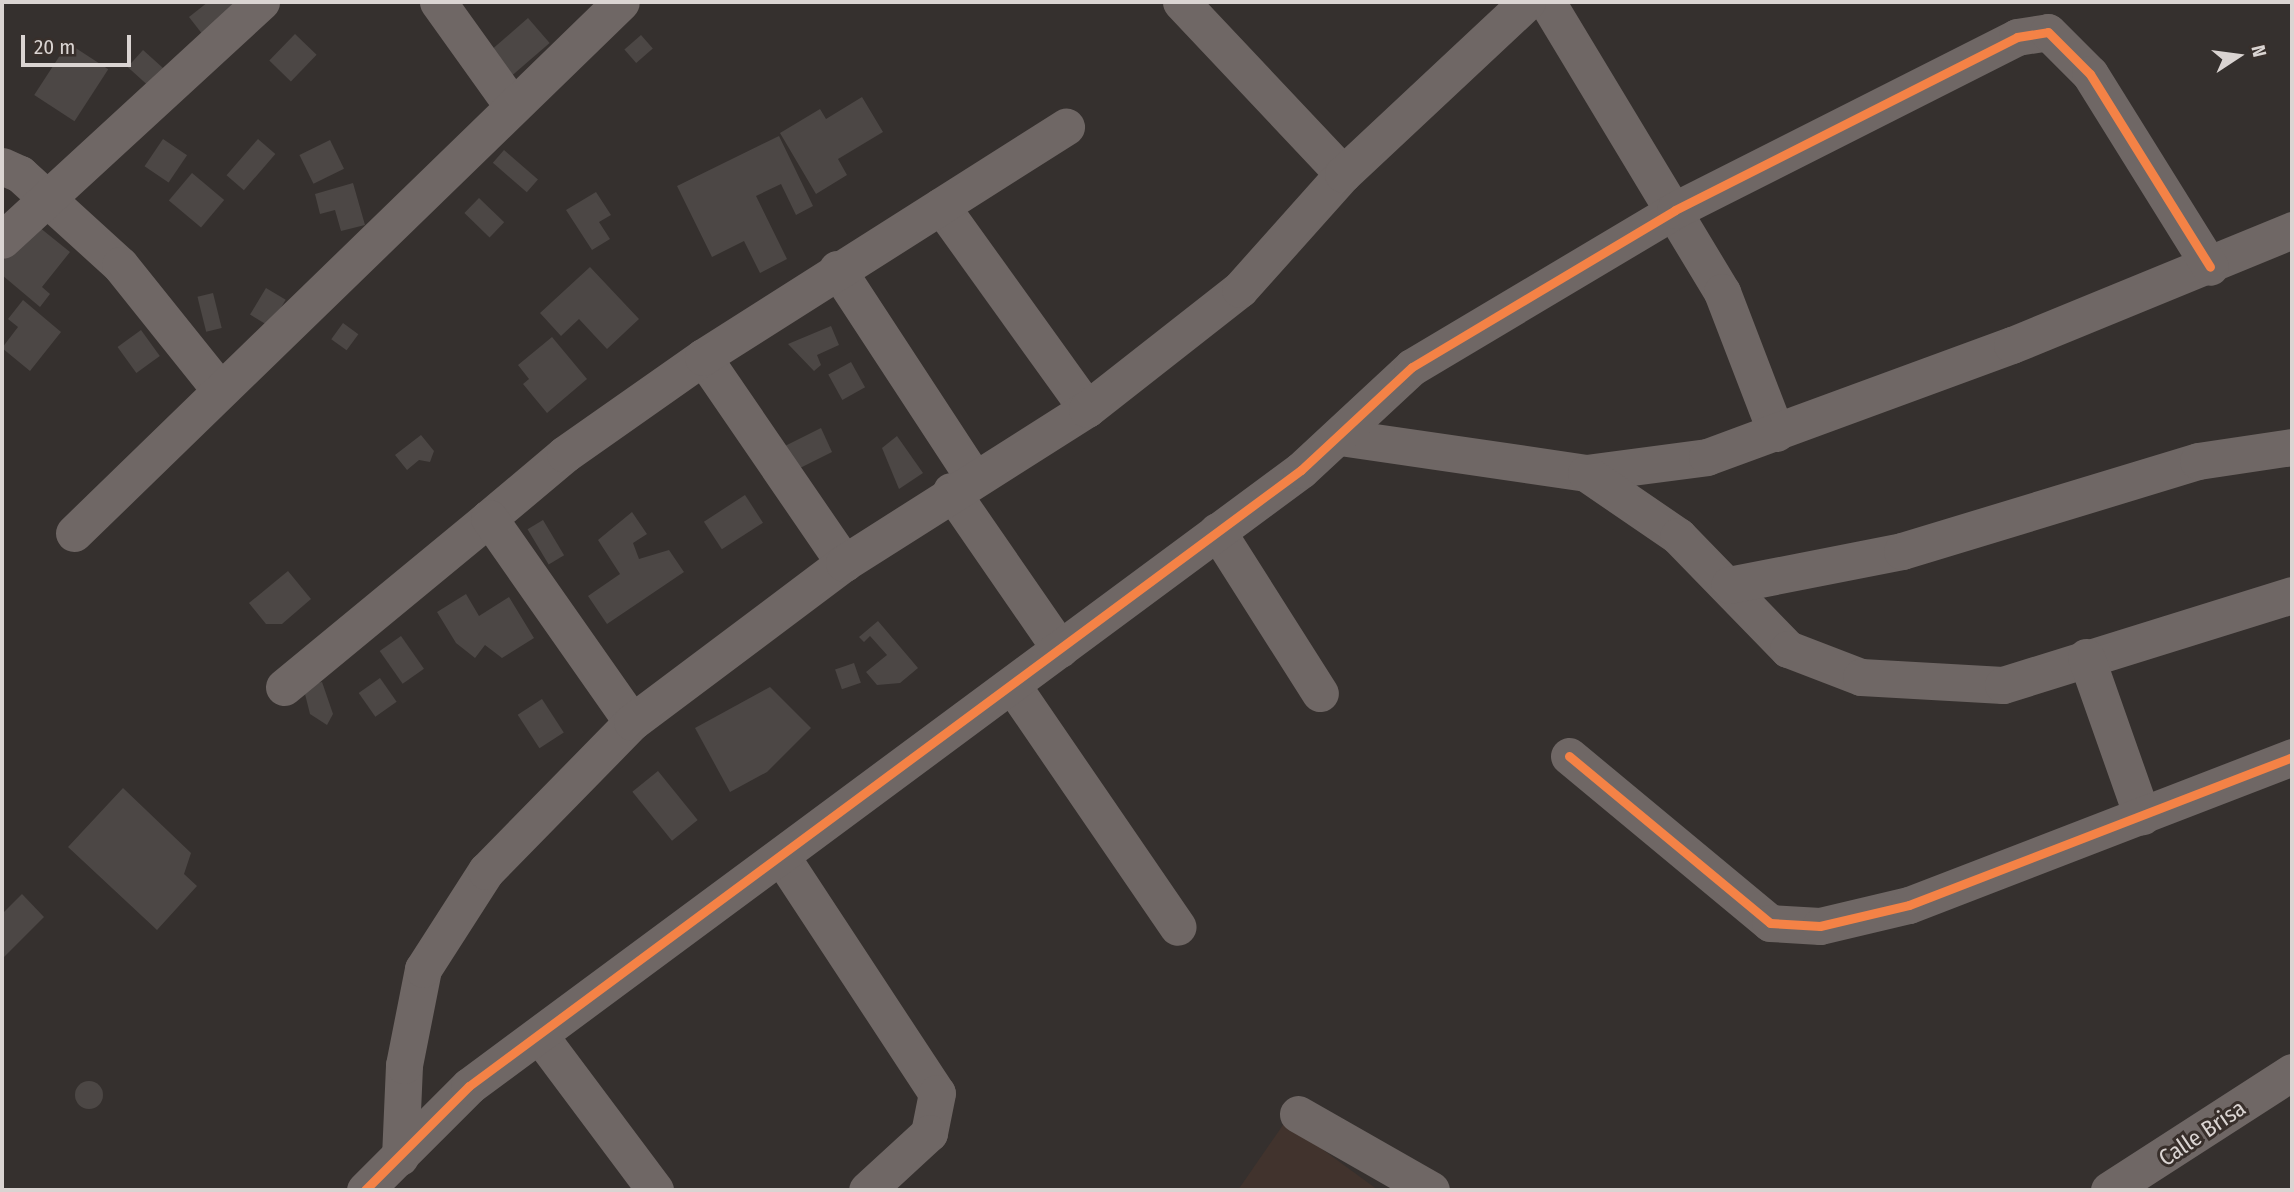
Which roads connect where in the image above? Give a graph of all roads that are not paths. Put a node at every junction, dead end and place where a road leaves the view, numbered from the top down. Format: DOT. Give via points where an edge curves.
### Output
graph roads {
  1 [pos="261,2"];
  2 [pos="438,2"];
  3 [pos="621,2"];
  4 [pos="1181,2"];
  5 [pos="1527,2"];
  6 [pos="1548,2"];
  7 [pos="512,104"];
  8 [pos="1066,127"];
  9 [pos="2,166"];
  10 [pos="1343,174"];
  11 [pos="44,196"];
  12 [pos="941,206"];
  13 [pos="1675,210"];
  14 [pos="2292,230"];
  15 [pos="2,240"];
  16 [pos="2210,267"];
  17 [pos="837,269"];
  18 [pos="702,357"];
  19 [pos="220,390"];
  20 [pos="1087,409"];
  21 [pos="1776,433"];
  22 [pos="1340,437"];
  23 [pos="2292,447"];
  24 [pos="1586,472"];
  25 [pos="962,484"];
  26 [pos="489,518"];
  27 [pos="1217,530"];
  28 [pos="74,533"];
  29 [pos="844,563"];
  30 [pos="1729,586"];
  31 [pos="2292,595"];
  32 [pos="1060,649"];
  33 [pos="2086,657"];
  34 [pos="1012,685"];
  35 [pos="284,687"];
  36 [pos="1320,693"];
  37 [pos="632,722"];
  38 [pos="1569,756"];
  39 [pos="2292,757"];
  40 [pos="2142,816"];
  41 [pos="783,859"];
  42 [pos="1178,927"];
  43 [pos="540,1036"];
  44 [pos="2292,1072"];
  45 [pos="1298,1114"];
  46 [pos="400,1157"];
  47 [pos="365,1190"];
  48 [pos="655,1190"];
  49 [pos="867,1190"];
  50 [pos="1432,1190"];
  51 [pos="2109,1190"];
  1 -- 11 [label="street"];
  2 -- 7 [label="street"];
  3 -- 7 [label="street"];
  4 -- 10 [label="street"];
  5 -- 10 [label="street"];
  6 -- 13 [label="street"];
  7 -- 19 [label="street"];
  8 -- 12 [label="street"];
  9 -- 11 [label="street"];
  10 -- 20 [label="street" via="1240,289"];
  11 -- 15 [label="street"];
  11 -- 19 [label="street" via="120,265"];
  12 -- 17 [label="street"];
  12 -- 20 [label="street"];
  13 -- 16 [label="street" via="2034,31 2062,43 2090,75"];
  13 -- 21 [label="street" via="1748,350"];
  13 -- 22 [label="street" via="1412,367"];
  14 -- 16 [label="street"];
  16 -- 21 [label="street"];
  17 -- 18 [label="street"];
  17 -- 25 [label="street"];
  18 -- 26 [label="street" via="565,454"];
  18 -- 29 [label="street"];
  19 -- 28 [label="street"];
  20 -- 25 [label="street"];
  21 -- 24 [label="street" via="1707,457"];
  22 -- 24 [label="street"];
  22 -- 27 [label="street"];
  23 -- 30 [label="street" via="2198,461 1902,551"];
  24 -- 30 [label="street" via="1678,536"];
  25 -- 29 [label="street"];
  25 -- 32 [label="street"];
  26 -- 35 [label="street"];
  26 -- 37 [label="street"];
  27 -- 32 [label="street"];
  27 -- 36 [label="street"];
  29 -- 37 [label="street"];
  30 -- 33 [label="street" via="1788,649 1861,677 2003,685"];
  31 -- 33 [label="street" via="2225,621"];
  32 -- 34 [label="street"];
  33 -- 40 [label="street"];
  34 -- 41 [label="street"];
  34 -- 42 [label="street"];
  37 -- 46 [label="street" via="486,871 433,945 423,968 404,1065"];
  38 -- 40 [label="street" via="1770,923 1820,926 1909,905"];
  39 -- 40 [label="street"];
  41 -- 43 [label="street"];
  41 -- 49 [label="street" via="937,1093 929,1133"];
  43 -- 46 [label="street" via="469,1086"];
  43 -- 48 [label="street"];
  44 -- 51 [label="street, Calle Brisa"];
  45 -- 50 [label="street"];
  46 -- 47 [label="street"];
}
